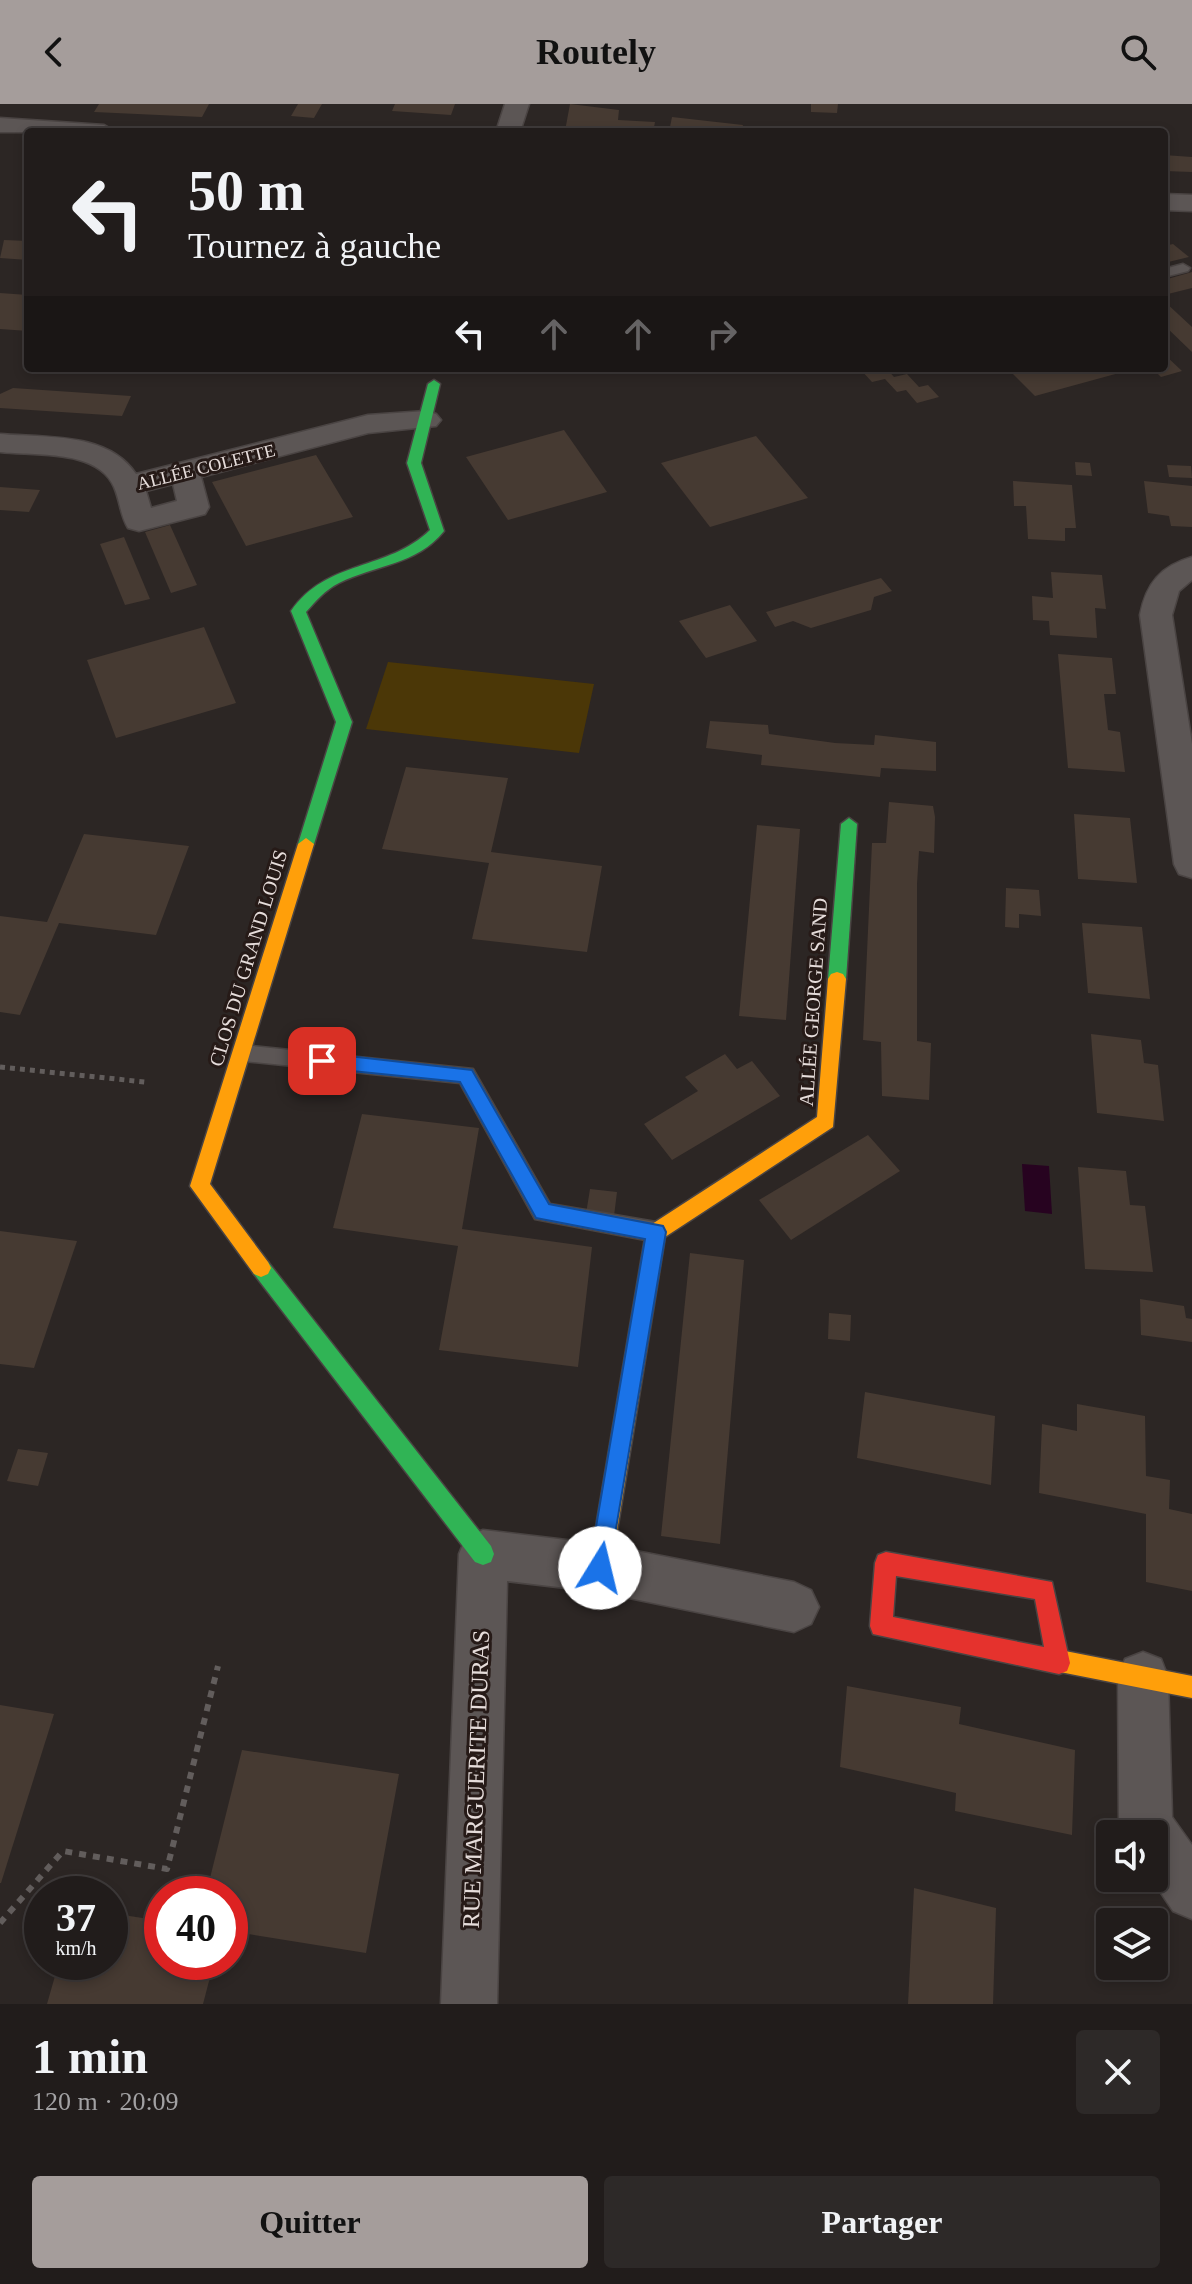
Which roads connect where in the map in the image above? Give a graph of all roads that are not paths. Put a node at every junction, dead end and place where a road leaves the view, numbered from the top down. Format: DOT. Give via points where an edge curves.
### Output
graph roads {
  1 [pos="517,104"];
  2 [pos="0,125"];
  3 [pos="45,128"];
  4 [pos="509,128"];
  5 [pos="1168,202"];
  6 [pos="1192,203"];
  7 [pos="1183,268"];
  8 [pos="1168,272"];
  9 [pos="434,384"];
  10 [pos="426,420"];
  11 [pos="0,443"];
  12 [pos="1192,568"];
  13 [pos="849,824"];
  14 [pos="1192,864"];
  15 [pos="243,1053"];
  16 [pos="656,1232"];
  17 [pos="483,1554"];
  18 [pos="600,1568"];
  19 [pos="794,1607"];
  20 [pos="1059,1663"];
  21 [pos="1143,1677"];
  22 [pos="1192,1687"];
  23 [pos="1146,1820"];
  24 [pos="1168,1857"];
  25 [pos="1192,1892"];
  26 [pos="469,2004"];
  1 -- 4 [label="street"];
  2 -- 3 [label="street"];
  5 -- 6 [label="street"];
  7 -- 8 [label="lane"];
  9 -- 10 [label="street, CLOS DU GRAND LOUIS"];
  10 -- 11 [label="street, ALLÉE COLETTE" via="368,424 185,474 194,507 139,521 129,486 115,465 92,452"];
  10 -- 15 [label="street, CLOS DU GRAND LOUIS" via="413,469 434,507 437,531 422,549 339,574 306,596 298,611 344,722"];
  12 -- 14 [label="street" via="1161,589 1156,615"];
  13 -- 16 [label="street, ALLÉE GEORGE SAND" via="826,1121"];
  15 -- 16 [label="lane" via="466,1075 543,1212"];
  15 -- 17 [label="street, CLOS DU GRAND LOUIS" via="200,1186"];
  16 -- 18 [label="street"];
  17 -- 18 [label="street"];
  17 -- 26 [label="street, RUE MARGUERITE DURAS"];
  18 -- 19 [label="street"];
  20 -- 20 [label="street" via="881,1626 886,1563 1044,1590"];
  20 -- 21 [label="street"];
  21 -- 22 [label="street"];
  21 -- 23 [label="street"];
  24 -- 25 [label="street"];
}
